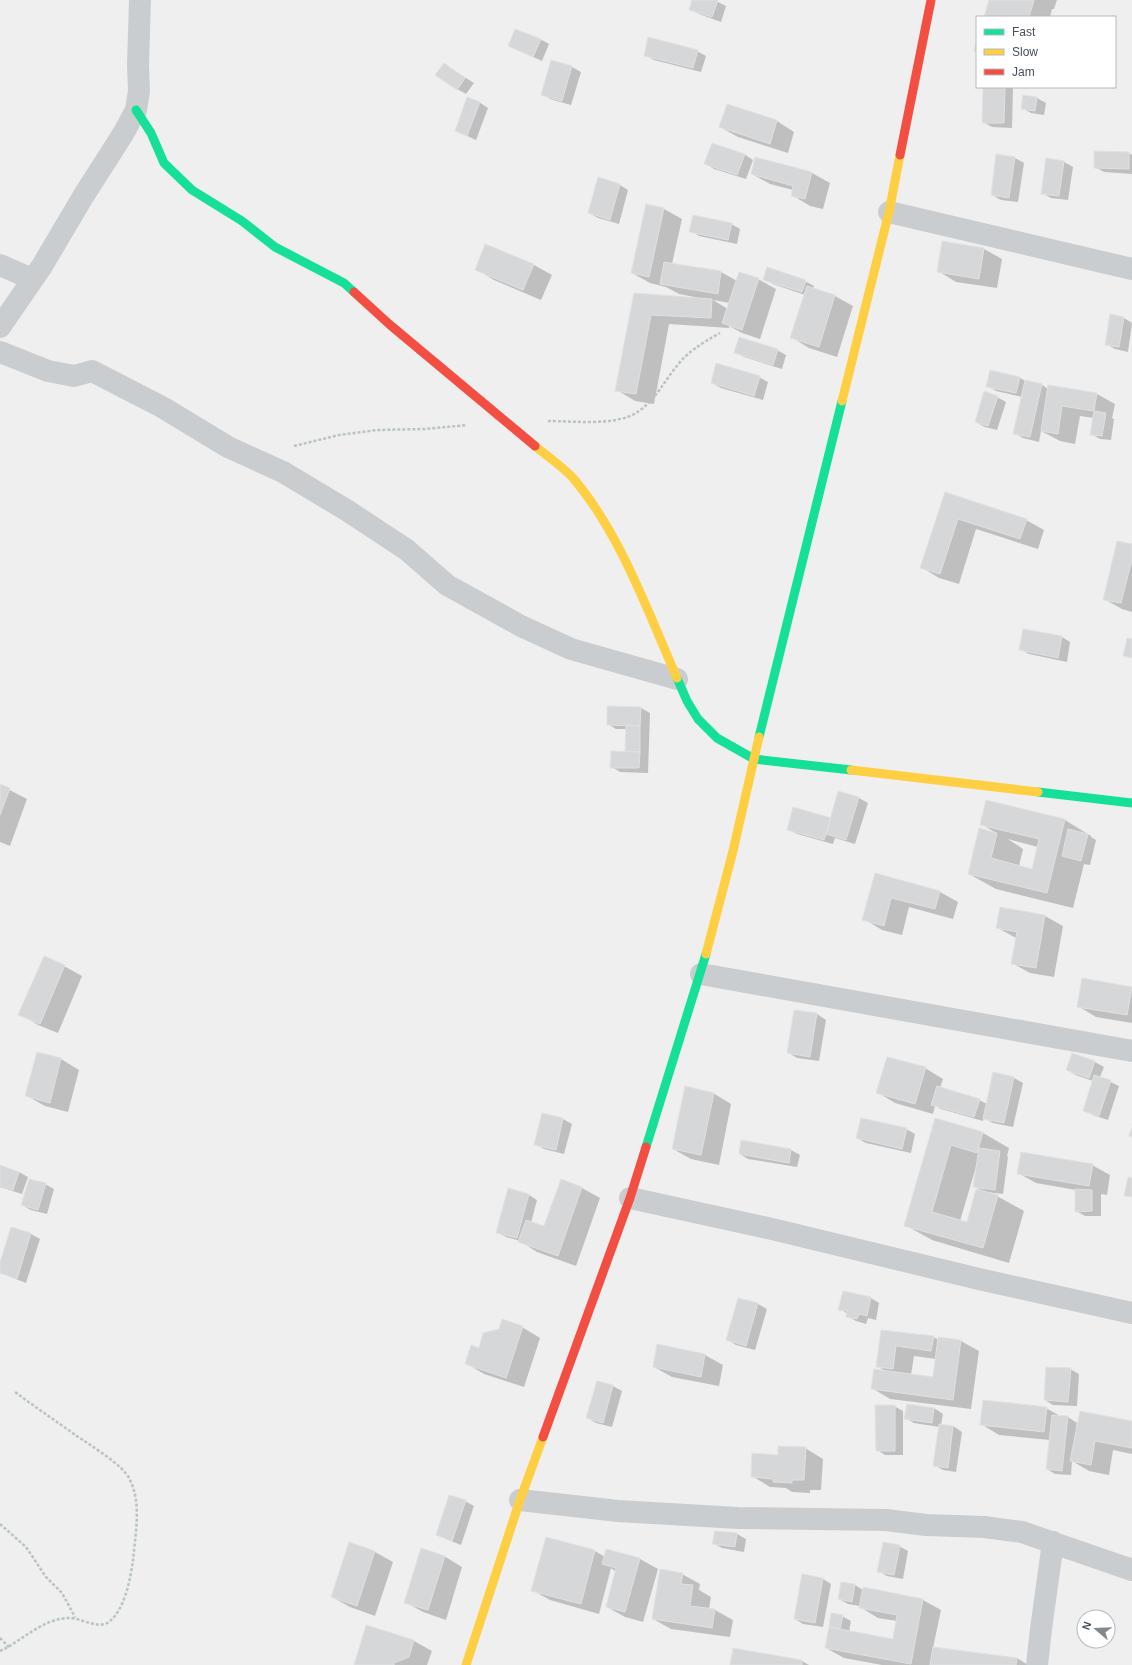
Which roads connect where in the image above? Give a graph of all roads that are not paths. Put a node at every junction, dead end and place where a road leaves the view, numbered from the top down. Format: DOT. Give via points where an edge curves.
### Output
graph roads {
  1 [pos="140,0"];
  2 [pos="932,1"];
  3 [pos="136,110"];
  4 [pos="889,212"];
  5 [pos="0,265"];
  6 [pos="1132,269"];
  7 [pos="32,279"];
  8 [pos="0,327"];
  9 [pos="0,352"];
  10 [pos="677,679"];
  11 [pos="754,759"];
  12 [pos="1132,803"];
  13 [pos="701,974"];
  14 [pos="1132,1051"];
  15 [pos="630,1198"];
  16 [pos="1132,1313"];
  17 [pos="520,1500"];
  18 [pos="1053,1542"];
  19 [pos="1132,1570"];
  20 [pos="466,1665"];
  21 [pos="1037,1665"];
  1 -- 3 [label="street" via="139,91"];
  2 -- 4 [label="street"];
  3 -- 7 [label="street"];
  3 -- 10 [label="street" via="151,133 164,163 192,190 242,221 275,247 344,283 389,324 572,477 594,507 625,559"];
  4 -- 6 [label="street"];
  4 -- 11 [label="street"];
  5 -- 7 [label="street"];
  7 -- 8 [label="street"];
  9 -- 10 [label="street" via="54,372 74,376 92,371 228,447 283,472 407,550 447,585 521,626 571,649"];
  10 -- 11 [label="street" via="698,719 717,738"];
  11 -- 12 [label="street"];
  11 -- 13 [label="street"];
  13 -- 14 [label="street"];
  13 -- 15 [label="street"];
  15 -- 16 [label="street"];
  15 -- 17 [label="street"];
  17 -- 18 [label="street" via="626,1512 738,1518 886,1520 926,1525 984,1527 1022,1532"];
  17 -- 20 [label="street"];
  18 -- 19 [label="street"];
  18 -- 21 [label="street"];
}
